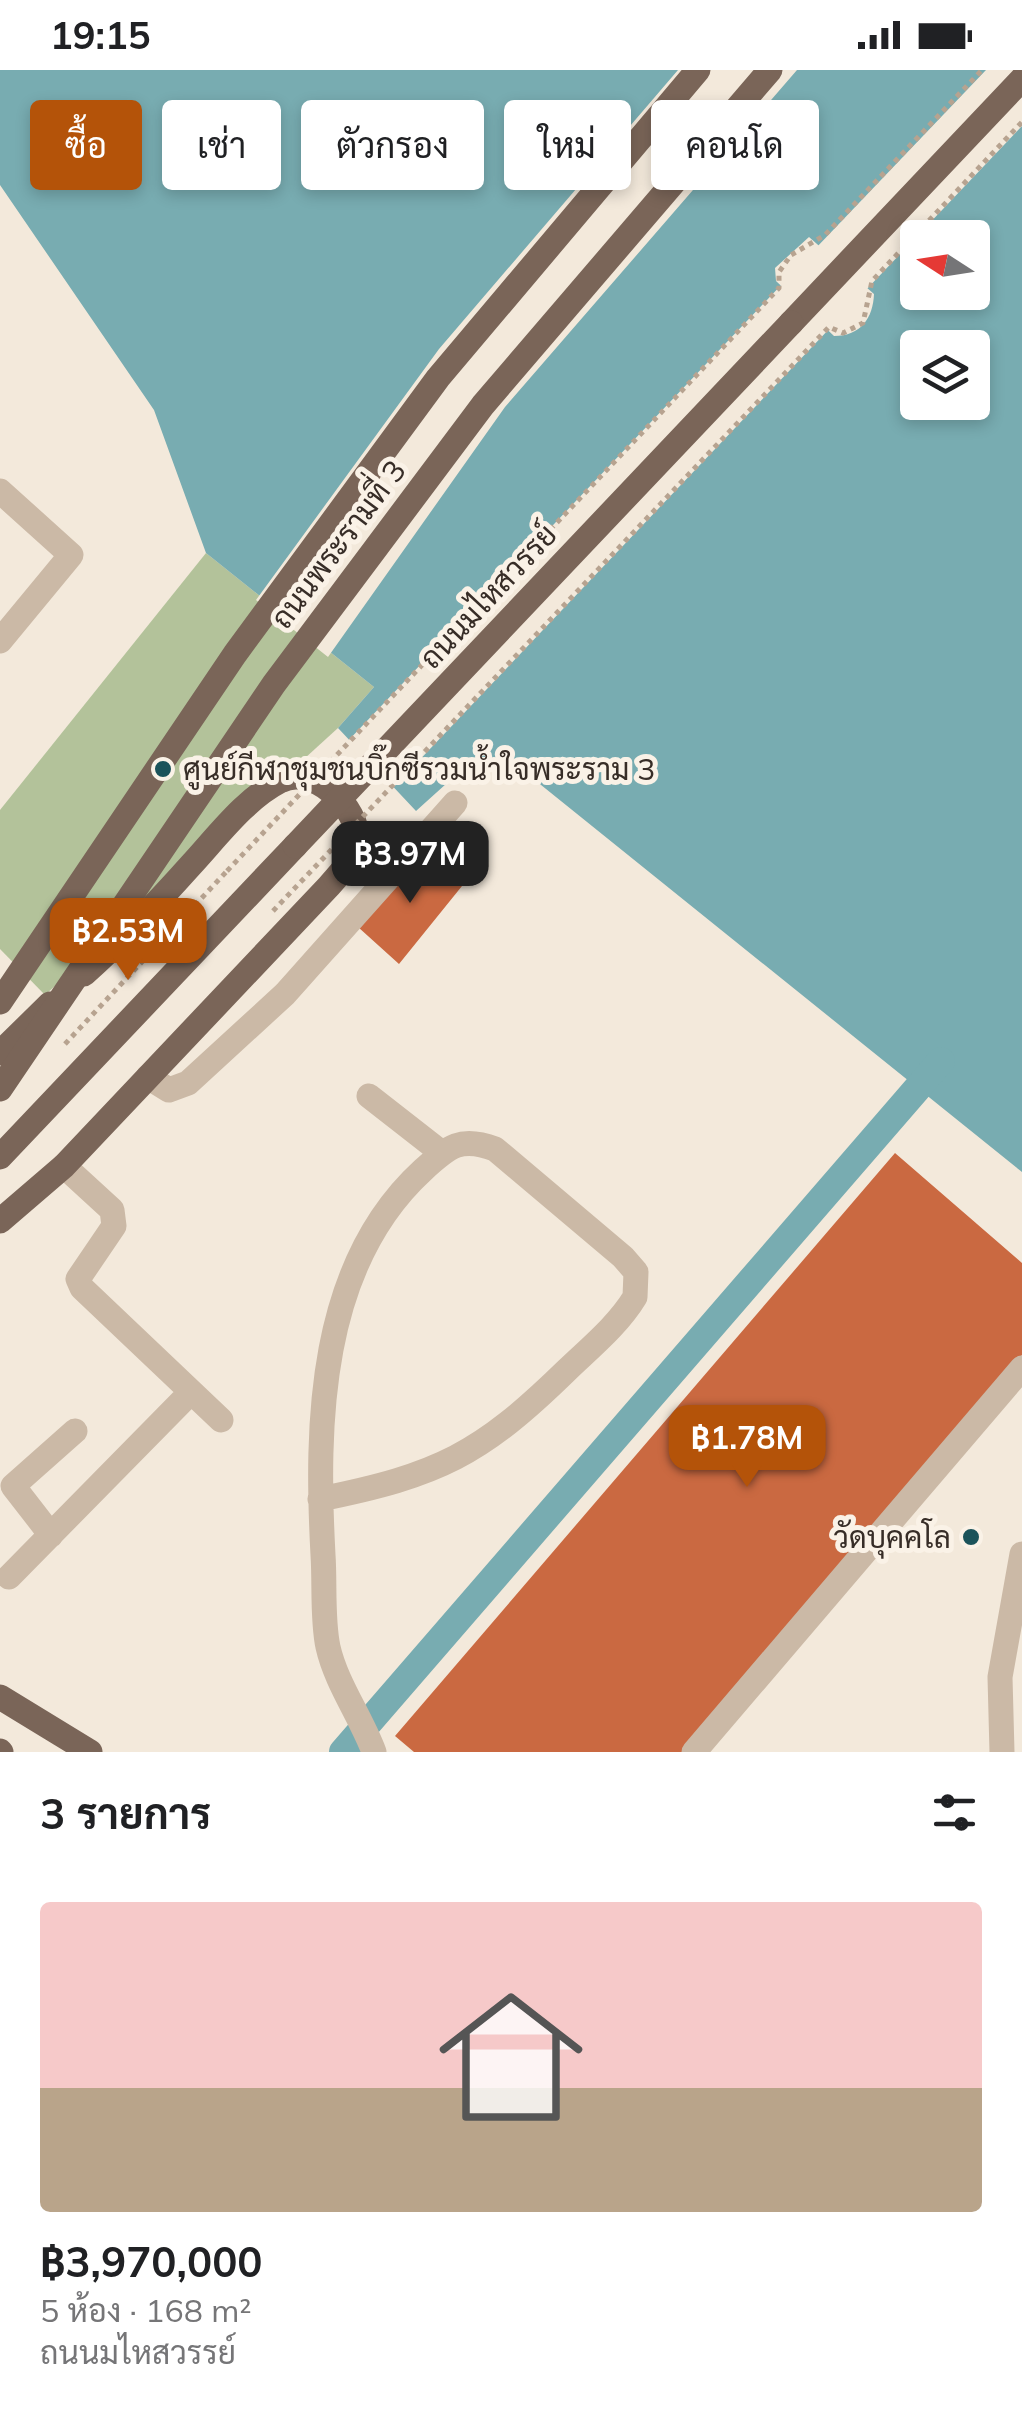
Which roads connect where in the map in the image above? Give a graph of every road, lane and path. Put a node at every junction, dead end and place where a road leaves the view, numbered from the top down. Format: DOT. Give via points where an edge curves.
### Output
graph roads {
  1 [pos="698,70"];
  2 [pos="770,70"];
  3 [pos="982,70"];
  4 [pos="1022,79"];
  5 [pos="1022,122"];
  6 [pos="0,491"];
  7 [pos="0,641"];
  8 [pos="455,803"];
  9 [pos="273,911"];
  10 [pos="0,1002"];
  11 [pos="63,1045"];
  12 [pos="0,1053"];
  13 [pos="148,1078"];
  14 [pos="0,1089"];
  15 [pos="369,1096"];
  16 [pos="442,1152"];
  17 [pos="0,1157"];
  18 [pos="64,1166"];
  19 [pos="0,1221"];
  20 [pos="1022,1368"];
  21 [pos="191,1392"];
  22 [pos="222,1420"];
  23 [pos="75,1431"];
  24 [pos="320,1499"];
  25 [pos="52,1534"];
  26 [pos="1022,1554"];
  27 [pos="10,1577"];
  28 [pos="1011,1676"];
  29 [pos="0,1697"];
  30 [pos="372,1748"];
  31 [pos="90,1752"];
  32 [pos="694,1752"];
  33 [pos="1002,1752"];
  1 -- 10 [label="main road, ถนนพระรามที่ 3" via="438,378 235,654"];
  2 -- 14 [label="main road, ถนนพระรามที่ 3, bridge" via="483,404 274,684"];
  3 -- 11 [label="path, bridge" via="825,235 791,256 779,272 779,288"];
  4 -- 17 [label="main road, ถนนมไหสวรรย์, bridge"];
  5 -- 9 [label="path, bridge" via="872,281 862,323 843,333 828,327"];
  6 -- 7 [label="street" via="71,555"];
  8 -- 13 [label="street" via="286,994 188,1083 169,1090"];
  12 -- 13 [label="main road" via="139,922 229,823 280,780 318,780 354,821 353,856"];
  13 -- 18 [label="main road"];
  15 -- 16 [label="street"];
  16 -- 24 [label="street" via="407,1184 356,1264 337,1312 328,1354"];
  16 -- 24 [label="street" via="472,1140 496,1149 623,1257 636,1272 635,1297 547,1390 484,1443 411,1479"];
  18 -- 19 [label="main road"];
  18 -- 21 [label="street" via="115,1218 78,1280 82,1288"];
  20 -- 32 [label="street"];
  21 -- 22 [label="street"];
  21 -- 25 [label="street"];
  23 -- 25 [label="street" via="13,1486"];
  24 -- 30 [label="street" via="328,1647"];
  25 -- 27 [label="street"];
  26 -- 28 [label="street"];
  28 -- 33 [label="street"];
  29 -- 31 [label="main road"];
}
